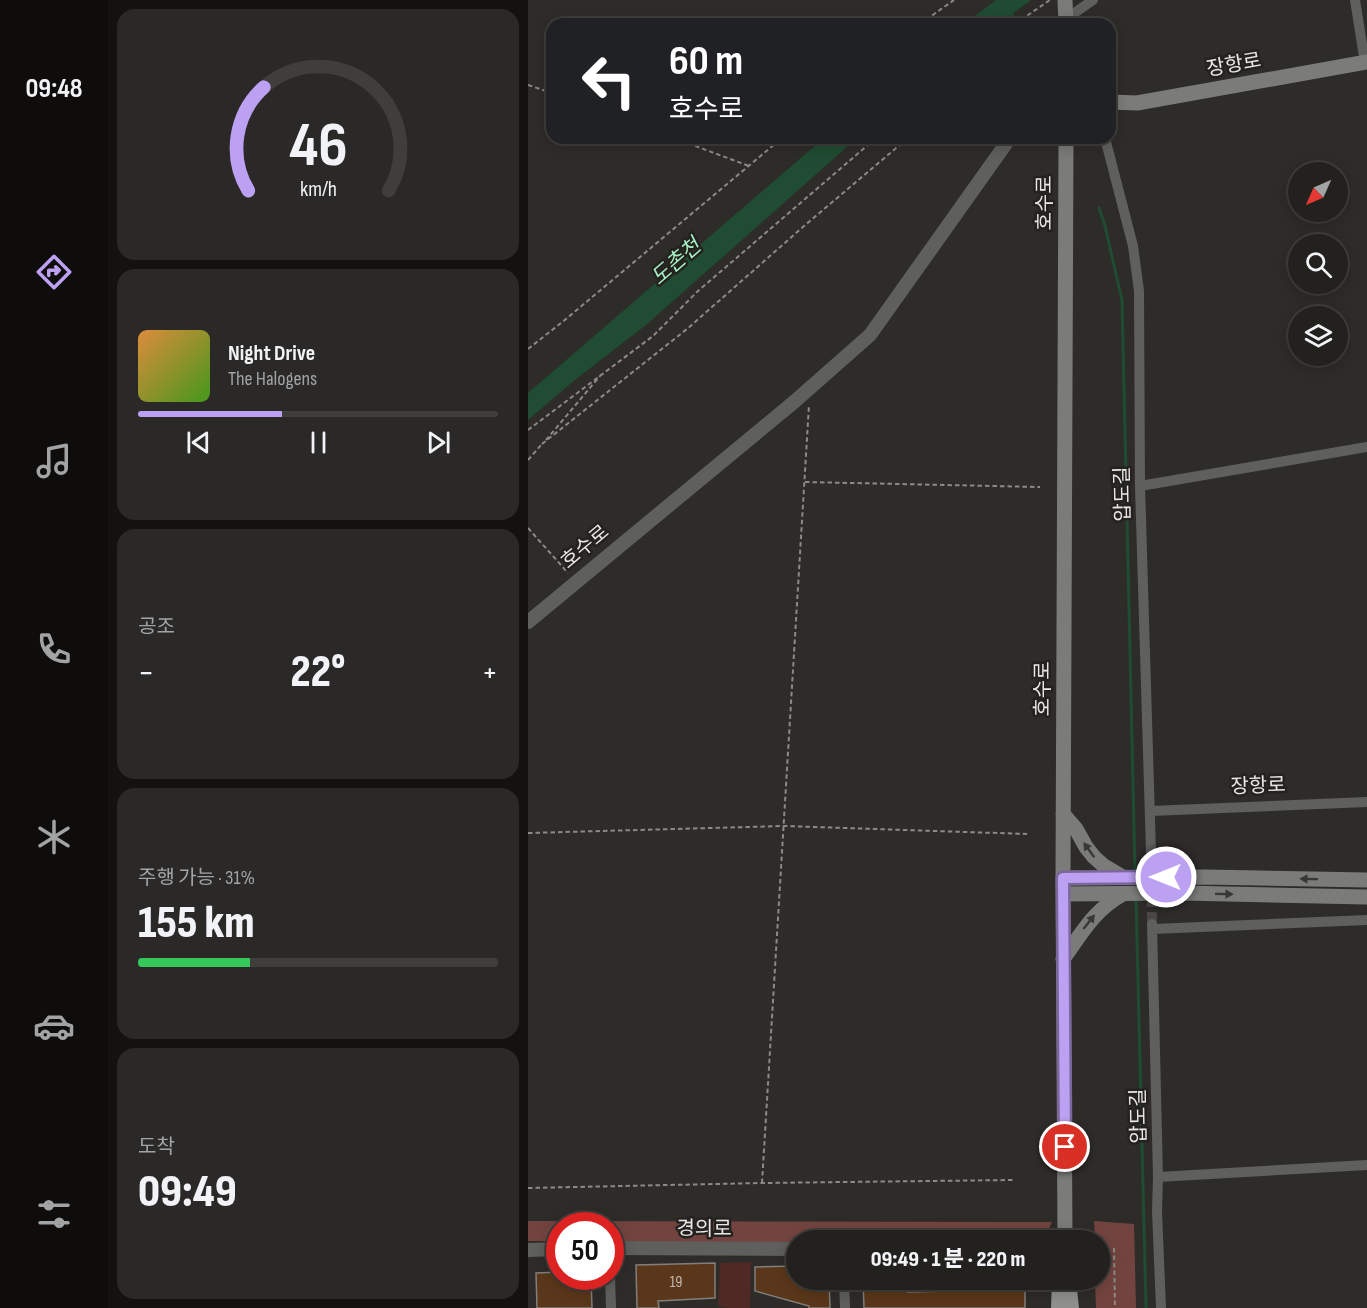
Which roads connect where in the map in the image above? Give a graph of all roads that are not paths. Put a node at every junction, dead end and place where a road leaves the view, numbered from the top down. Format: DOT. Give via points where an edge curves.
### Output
graph roads {
  1 [pos="1093,0"];
  2 [pos="1355,0"];
  3 [pos="1066,14"];
  4 [pos="1366,63"];
  5 [pos="1116,102"];
  6 [pos="1006,144"];
  7 [pos="1066,144"];
  8 [pos="1107,144"];
  9 [pos="1367,447"];
  10 [pos="1140,486"];
  11 [pos="528,622"];
  12 [pos="1367,802"];
  13 [pos="1151,812"];
  14 [pos="1063,814"];
  15 [pos="1151,852"];
  16 [pos="1132,877"];
  17 [pos="1367,880"];
  18 [pos="1063,886"];
  19 [pos="1132,894"];
  20 [pos="1367,897"];
  21 [pos="1367,921"];
  22 [pos="1063,959"];
  23 [pos="1367,1165"];
  24 [pos="1158,1177"];
  25 [pos="1065,1230"];
  26 [pos="624,1248"];
  27 [pos="546,1249"];
  28 [pos="528,1250"];
  29 [pos="786,1250"];
  30 [pos="610,1290"];
  31 [pos="844,1290"];
  32 [pos="1060,1290"];
  33 [pos="1069,1290"];
  34 [pos="611,1308"];
  35 [pos="844,1308"];
  36 [pos="1059,1308"];
  37 [pos="1071,1308"];
  38 [pos="1161,1308"];
  1 -- 3 [label="street"];
  2 -- 4 [label="street, 장항로"];
  4 -- 5 [label="main road, 장항로" via="1137,103"];
  6 -- 11 [label="street, 호수로" via="870,335"];
  7 -- 14 [label="main road, 호수로"];
  8 -- 10 [label="street, 압도길" via="1133,246 1139,291"];
  9 -- 10 [label="street"];
  10 -- 13 [label="street, 압도길"];
  12 -- 13 [label="street, 장항로"];
  13 -- 15 [label="street, 압도길"];
  16 -- 14 [label="main road, one-way" via="1104,866 1094,857"];
  14 -- 18 [label="main road, 호수로"];
  17 -- 16 [label="main road, one-way"];
  16 -- 18 [label="main road"];
  18 -- 19 [label="main road"];
  18 -- 22 [label="main road, 호수로"];
  19 -- 20 [label="main road, one-way"];
  22 -- 19 [label="main road, one-way" via="1094,916 1112,900"];
  21 -- 24 [label="street, 압도길" via="1152,926"];
  22 -- 25 [label="main road, 호수로"];
  23 -- 24 [label="street"];
  24 -- 38 [label="street, 압도길"];
  26 -- 29 [label="street, 경의로"];
  27 -- 28 [label="street"];
  30 -- 34 [label="street"];
  31 -- 35 [label="street"];
  32 -- 36 [label="main road"];
  33 -- 37 [label="main road"];
}
